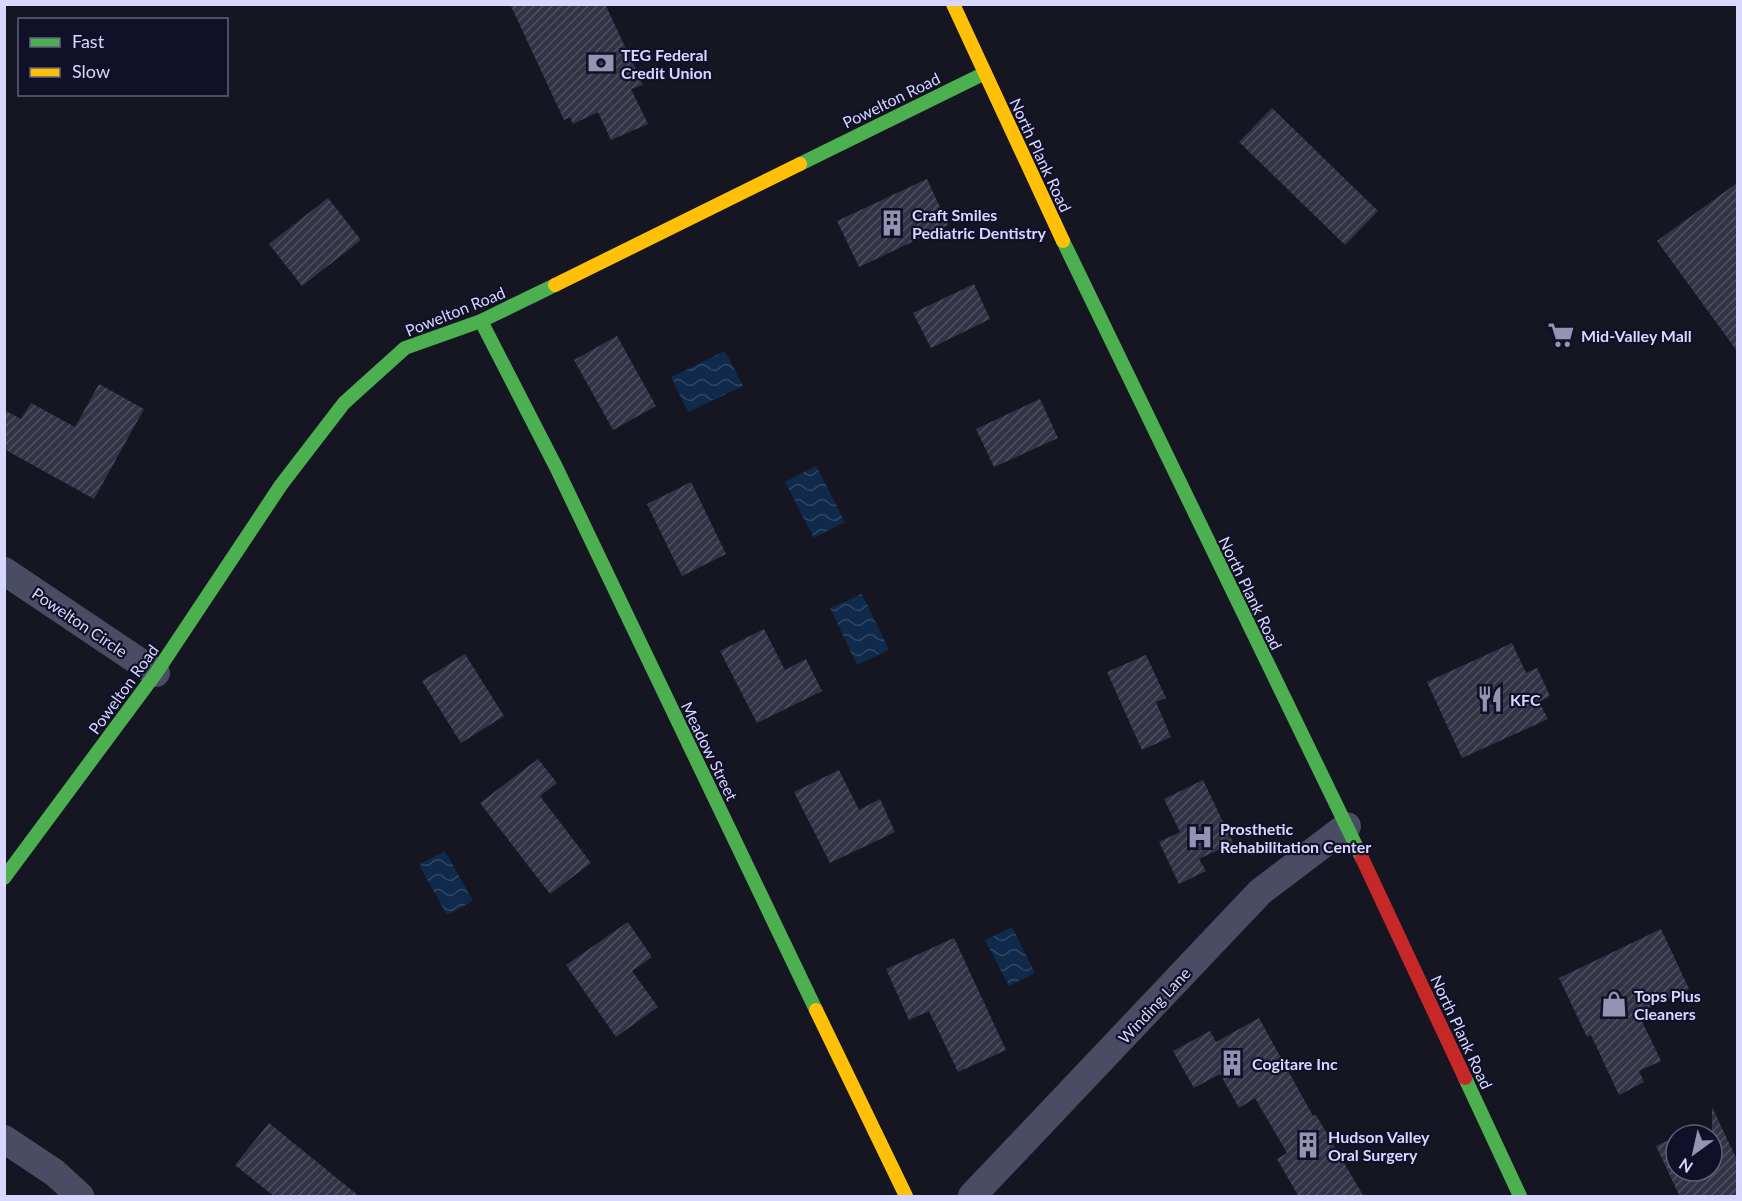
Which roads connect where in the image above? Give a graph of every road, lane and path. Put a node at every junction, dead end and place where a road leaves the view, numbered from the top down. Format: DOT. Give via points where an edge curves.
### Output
graph roads {
  1 [pos="953,4"];
  2 [pos="985,73"];
  3 [pos="481,321"];
  4 [pos="4,571"];
  5 [pos="156,673"];
  6 [pos="1347,826"];
  7 [pos="4,878"];
  8 [pos="4,1139"];
  9 [pos="80,1197"];
  10 [pos="906,1197"];
  11 [pos="972,1197"];
  12 [pos="1520,1197"];
  1 -- 2 [label="street, North Plank Road"];
  2 -- 3 [label="street, Powelton Road"];
  2 -- 6 [label="street, North Plank Road" via="1098,315"];
  3 -- 5 [label="street, Powelton Road" via="405,348 344,403 282,485"];
  3 -- 10 [label="street, Meadow Street" via="561,478"];
  4 -- 5 [label="street, Powelton Circle"];
  5 -- 7 [label="street, Powelton Road"];
  6 -- 11 [label="street, Winding Lane" via="1260,892"];
  6 -- 12 [label="street, North Plank Road"];
  8 -- 9 [label="street" via="55,1173"];
}
